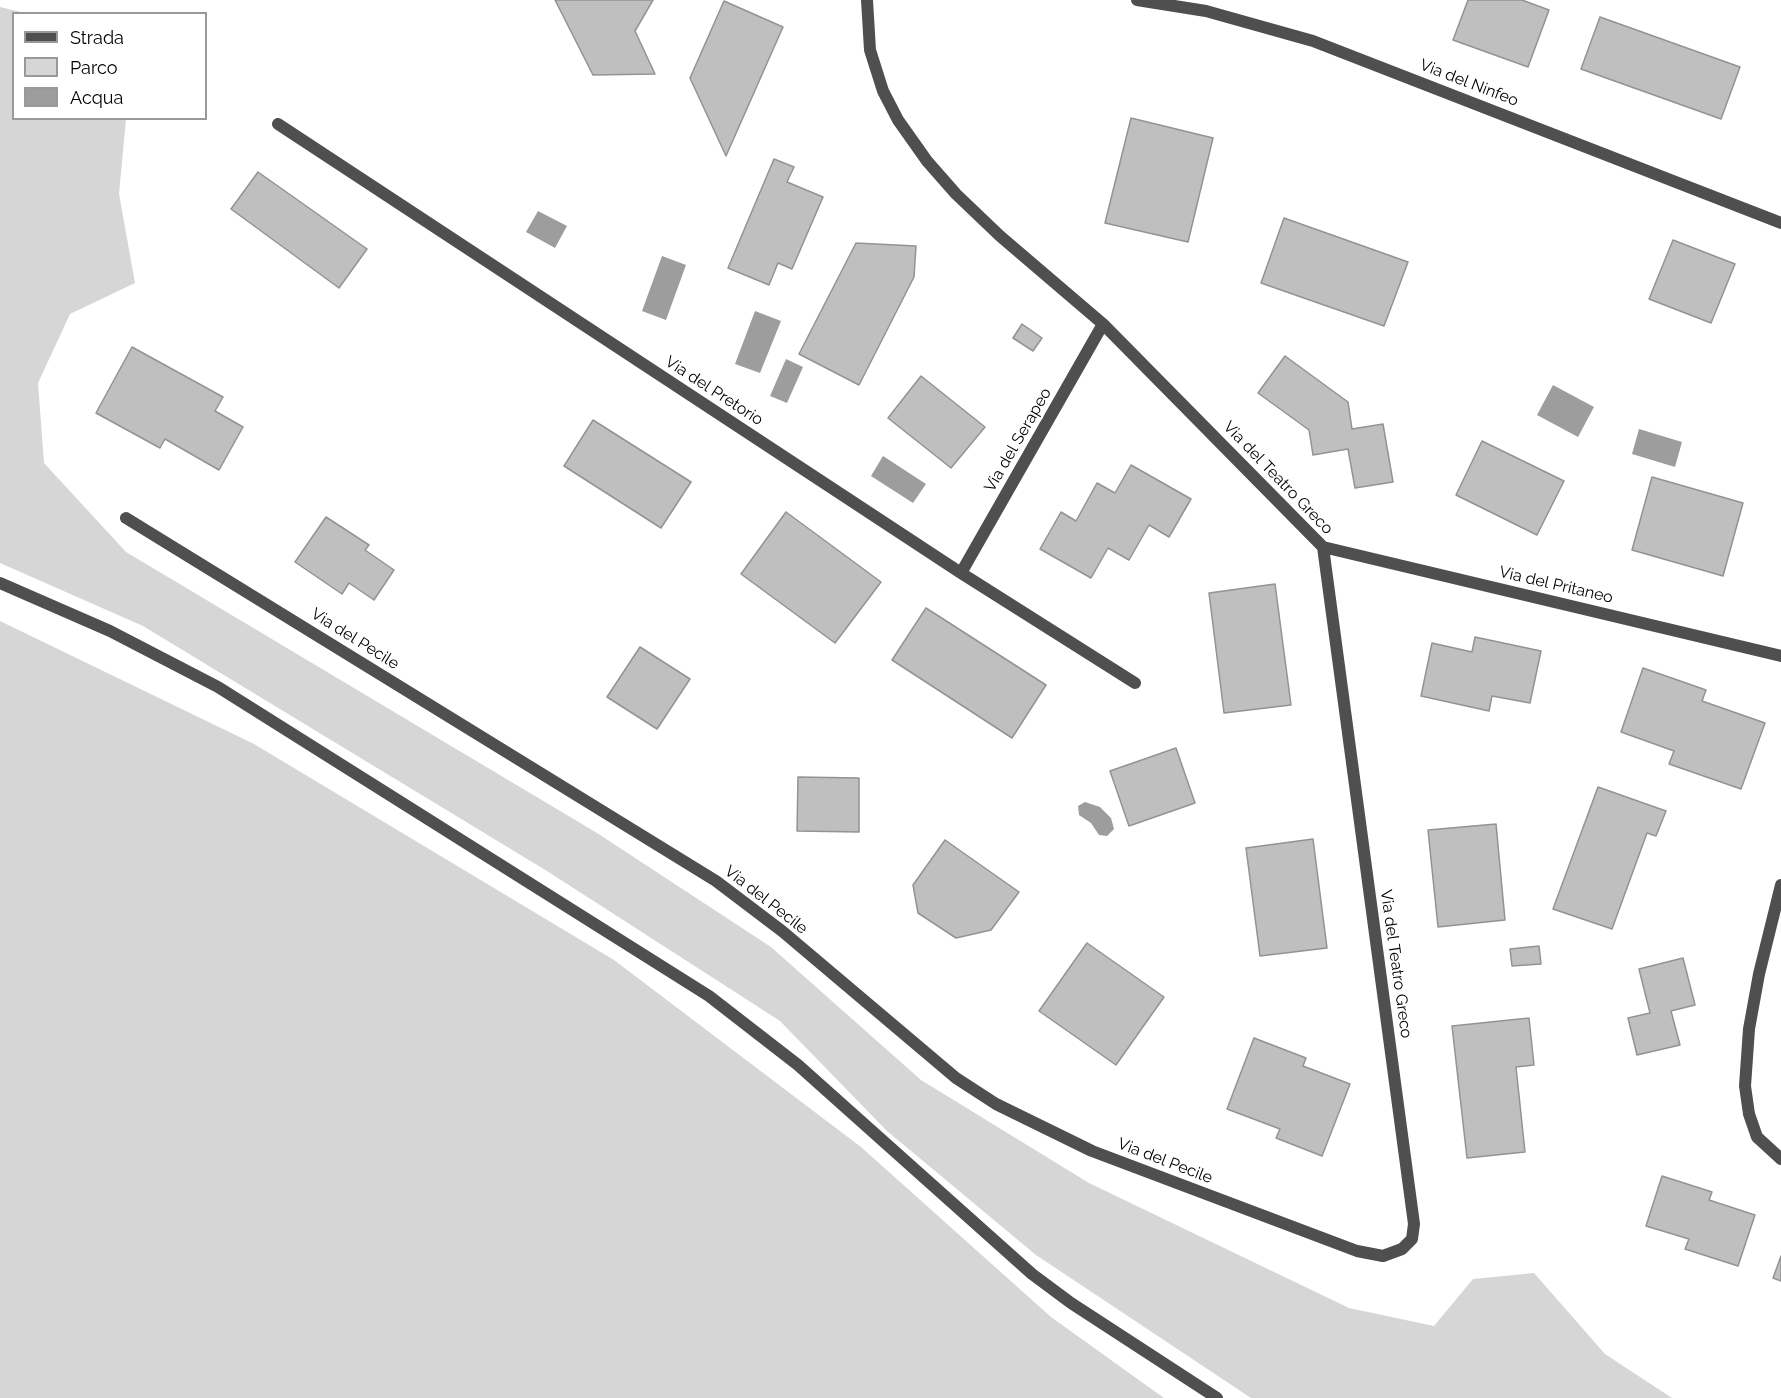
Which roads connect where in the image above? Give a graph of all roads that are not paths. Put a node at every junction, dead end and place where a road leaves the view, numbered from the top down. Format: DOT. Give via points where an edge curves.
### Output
graph roads {
  1 [pos="867,0"];
  2 [pos="1137,0"];
  3 [pos="278,124"];
  4 [pos="1781,223"];
  5 [pos="1103,324"];
  6 [pos="126,518"];
  7 [pos="1323,547"];
  8 [pos="961,573"];
  9 [pos="0,583"];
  10 [pos="1781,656"];
  11 [pos="1135,683"];
  12 [pos="1781,885"];
  13 [pos="1781,1159"];
  14 [pos="1402,1249"];
  15 [pos="1217,1398"];
  1 -- 5 [label="street, Via del Teatro Greco" via="873,63 890,108 915,145 956,194"];
  2 -- 4 [label="street, Via del Ninfeo" via="1206,10 1313,41"];
  3 -- 8 [label="street, Via del Pretorio"];
  5 -- 7 [label="street, Via del Teatro Greco"];
  5 -- 8 [label="street, Via del Serapeo"];
  6 -- 14 [label="street, Via del Pecile" via="722,886 782,931 956,1078 996,1104 1092,1151 1357,1251 1383,1256"];
  7 -- 10 [label="street, Via del Pritaneo"];
  7 -- 14 [label="street, Via del Teatro Greco" via="1414,1224 1412,1239"];
  8 -- 11 [label="street, Via del Pretorio"];
  9 -- 15 [label="street" via="110,631 218,687 709,996 790,1058 1039,1279"];
  12 -- 13 [label="street" via="1758,974 1745,1086 1757,1137"];
}
